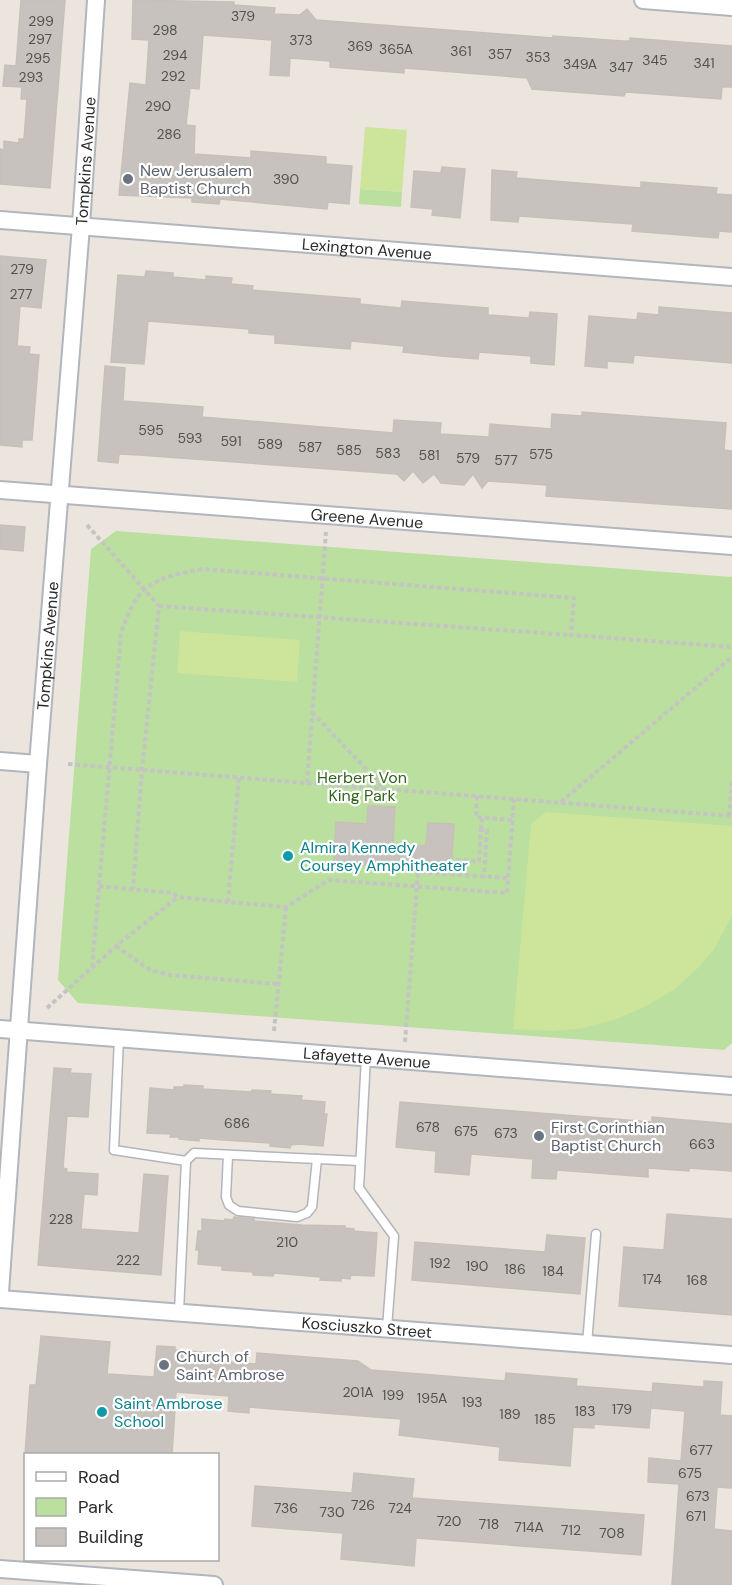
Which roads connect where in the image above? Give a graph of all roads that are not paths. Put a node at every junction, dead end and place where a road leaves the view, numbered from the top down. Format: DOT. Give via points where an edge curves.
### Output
graph roads {
  1 [pos="96,0"];
  2 [pos="643,0"];
  3 [pos="732,7"];
  4 [pos="0,220"];
  5 [pos="81,226"];
  6 [pos="732,277"];
  7 [pos="0,490"];
  8 [pos="60,494"];
  9 [pos="732,546"];
  10 [pos="0,761"];
  11 [pos="38,764"];
  12 [pos="0,1029"];
  13 [pos="20,1030"];
  14 [pos="119,1038"];
  15 [pos="366,1057"];
  16 [pos="732,1086"];
  17 [pos="228,1155"];
  18 [pos="317,1159"];
  19 [pos="186,1161"];
  20 [pos="360,1161"];
  21 [pos="596,1234"];
  22 [pos="0,1292"];
  23 [pos="0,1299"];
  24 [pos="179,1312"];
  25 [pos="387,1328"];
  26 [pos="587,1344"];
  27 [pos="732,1355"];
  28 [pos="0,1569"];
  29 [pos="214,1585"];
  1 -- 5 [label="street, Tompkins Avenue"];
  2 -- 3 [label="street"];
  4 -- 5 [label="street, Lexington Avenue"];
  5 -- 6 [label="street, Lexington Avenue"];
  5 -- 8 [label="street, Tompkins Avenue"];
  7 -- 8 [label="street, Greene Avenue"];
  8 -- 9 [label="street, Greene Avenue"];
  8 -- 11 [label="street, Tompkins Avenue"];
  10 -- 11 [label="street"];
  11 -- 13 [label="street, Tompkins Avenue"];
  12 -- 13 [label="street, Lafayette Avenue"];
  13 -- 14 [label="street, Lafayette Avenue"];
  13 -- 22 [label="street, Tompkins Avenue"];
  14 -- 15 [label="street, Lafayette Avenue"];
  14 -- 19 [label="lane" via="114,1150"];
  15 -- 16 [label="street, Lafayette Avenue"];
  15 -- 20 [label="lane"];
  17 -- 18 [label="lane"];
  17 -- 18 [label="lane" via="229,1205 238,1211 297,1217 312,1207"];
  17 -- 19 [label="lane" via="194,1153"];
  18 -- 20 [label="lane"];
  19 -- 24 [label="lane"];
  20 -- 25 [label="lane" via="358,1188 394,1236"];
  21 -- 26 [label="lane"];
  23 -- 24 [label="street, Kosciuszko Street"];
  24 -- 25 [label="street, Kosciuszko Street"];
  25 -- 26 [label="street, Kosciuszko Street"];
  26 -- 27 [label="street, Kosciuszko Street"];
  28 -- 29 [label="street"];
}
